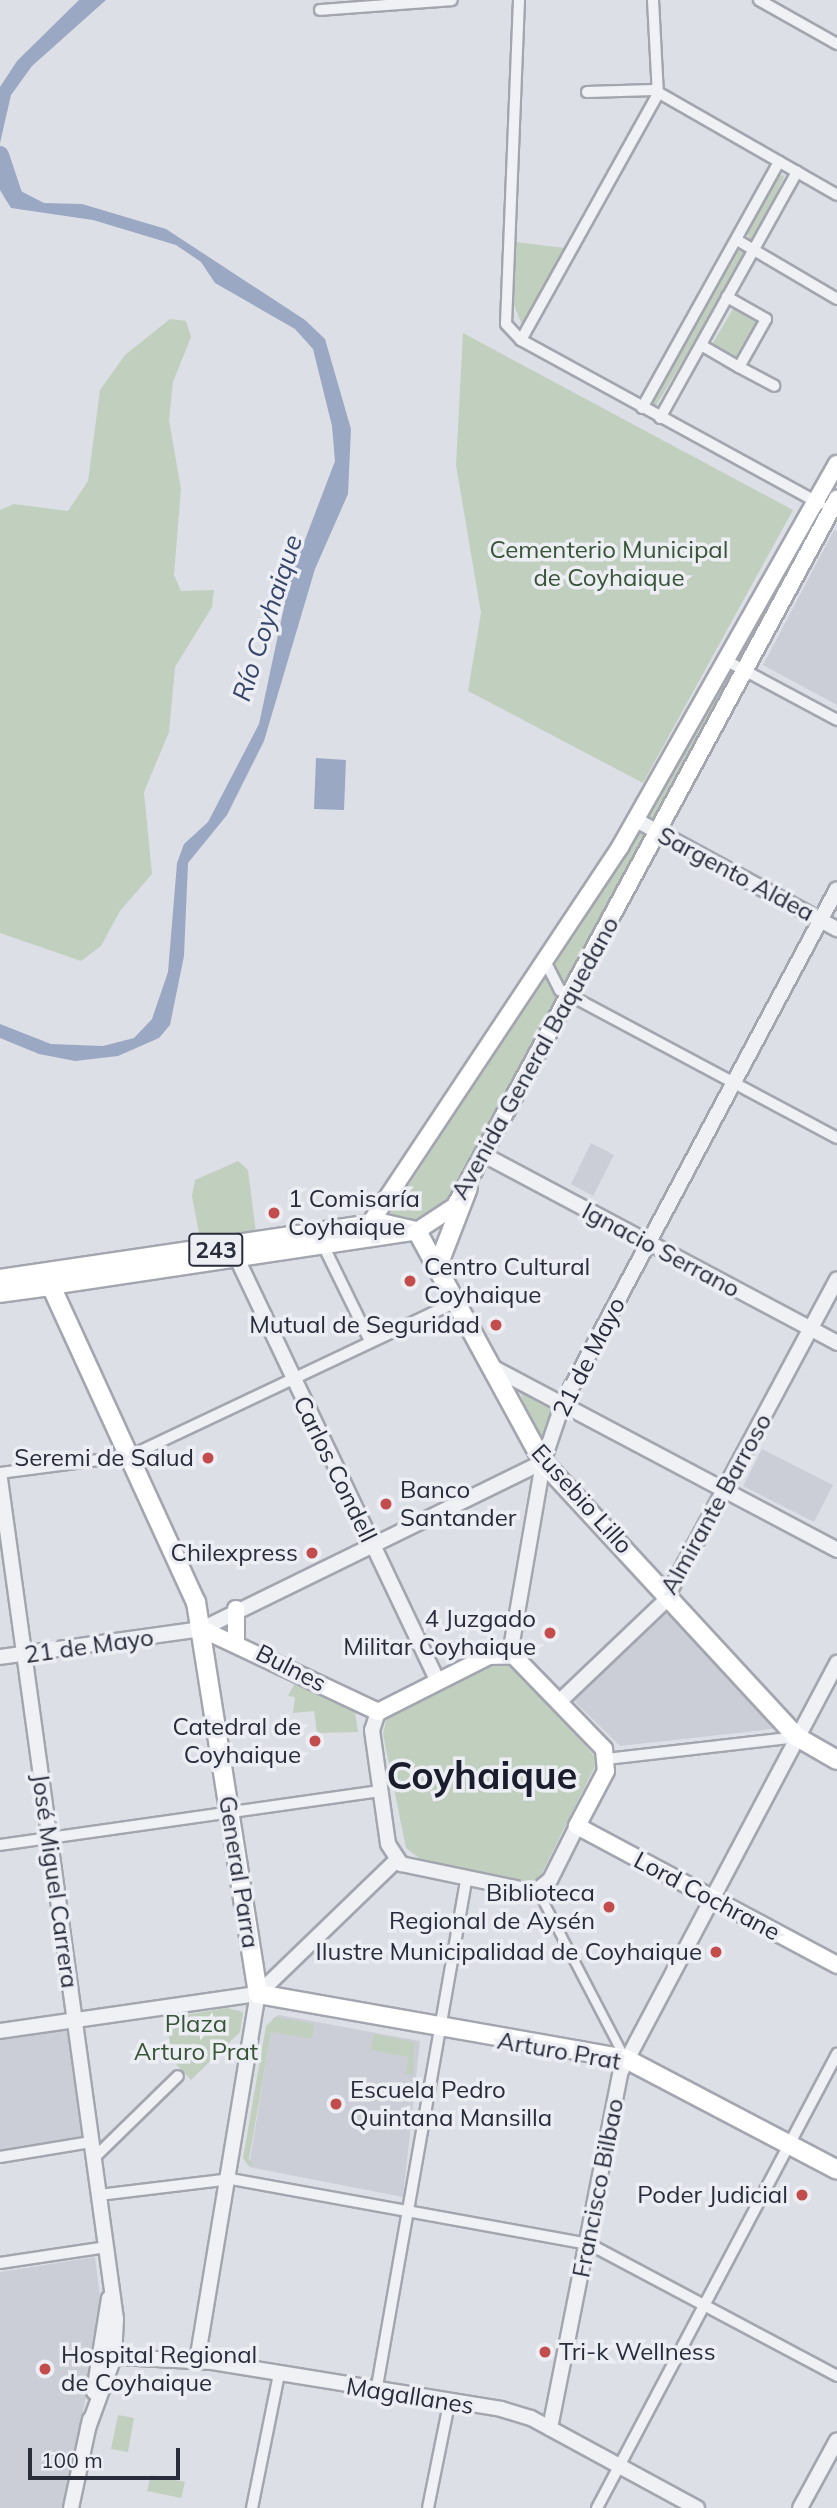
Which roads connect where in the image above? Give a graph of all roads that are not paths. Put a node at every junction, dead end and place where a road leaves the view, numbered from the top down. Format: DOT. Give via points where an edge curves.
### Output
graph roads {
  1 [pos="452,0"];
  2 [pos="519,0"];
  3 [pos="653,0"];
  4 [pos="761,0"];
  5 [pos="320,10"];
  6 [pos="837,44"];
  7 [pos="587,92"];
  8 [pos="658,94"];
  9 [pos="779,162"];
  10 [pos="797,172"];
  11 [pos="837,195"];
  12 [pos="737,240"];
  13 [pos="754,250"];
  14 [pos="727,297"];
  15 [pos="837,299"];
  16 [pos="521,340"];
  17 [pos="701,345"];
  18 [pos="739,367"];
  19 [pos="774,386"];
  20 [pos="642,408"];
  21 [pos="660,418"];
  22 [pos="837,464"];
  23 [pos="817,502"];
  24 [pos="835,508"];
  25 [pos="727,661"];
  26 [pos="744,670"];
  27 [pos="837,720"];
  28 [pos="636,820"];
  29 [pos="658,832"];
  30 [pos="837,889"];
  31 [pos="820,920"];
  32 [pos="837,929"];
  33 [pos="545,961"];
  34 [pos="573,995"];
  35 [pos="733,1082"];
  36 [pos="837,1138"];
  37 [pos="486,1156"];
  38 [pos="468,1188"];
  39 [pos="369,1225"];
  40 [pos="417,1231"];
  41 [pos="648,1242"];
  42 [pos="323,1245"];
  43 [pos="234,1252"];
  44 [pos="439,1263"];
  45 [pos="62,1270"];
  46 [pos="0,1279"];
  47 [pos="837,1280"];
  48 [pos="51,1286"];
  49 [pos="0,1293"];
  50 [pos="458,1301"];
  51 [pos="811,1329"];
  52 [pos="370,1341"];
  53 [pos="837,1343"];
  54 [pos="492,1367"];
  55 [pos="292,1381"];
  56 [pos="563,1403"];
  57 [pos="130,1456"];
  58 [pos="543,1462"];
  59 [pos="0,1476"];
  60 [pos="725,1490"];
  61 [pos="372,1544"];
  62 [pos="837,1550"];
  63 [pos="669,1593"];
  64 [pos="236,1609"];
  65 [pos="202,1629"];
  66 [pos="236,1641"];
  67 [pos="24,1654"];
  68 [pos="510,1654"];
  69 [pos="0,1657"];
  70 [pos="837,1663"];
  71 [pos="438,1681"];
  72 [pos="560,1701"];
  73 [pos="378,1712"];
  74 [pos="797,1737"];
  75 [pos="607,1759"];
  76 [pos="837,1760"];
  77 [pos="380,1791"];
  78 [pos="229,1813"];
  79 [pos="577,1826"];
  80 [pos="49,1838"];
  81 [pos="0,1845"];
  82 [pos="397,1860"];
  83 [pos="466,1881"];
  84 [pos="538,1891"];
  85 [pos="710,1897"];
  86 [pos="837,1965"];
  87 [pos="258,1994"];
  88 [pos="74,2021"];
  89 [pos="440,2030"];
  90 [pos="0,2031"];
  91 [pos="837,2054"];
  92 [pos="626,2059"];
  93 [pos="178,2076"];
  94 [pos="91,2142"];
  95 [pos="790,2145"];
  96 [pos="0,2157"];
  97 [pos="94,2158"];
  98 [pos="837,2170"];
  99 [pos="231,2179"];
  100 [pos="99,2195"];
  101 [pos="409,2210"];
  102 [pos="589,2245"];
  103 [pos="107,2246"];
  104 [pos="0,2263"];
  105 [pos="706,2306"];
  106 [pos="107,2357"];
  107 [pos="197,2361"];
  108 [pos="279,2374"];
  109 [pos="837,2376"];
  110 [pos="376,2392"];
  111 [pos="449,2404"];
  112 [pos="550,2428"];
  113 [pos="837,2440"];
  114 [pos="620,2466"];
  115 [pos="71,2508"];
  116 [pos="252,2508"];
  117 [pos="428,2508"];
  118 [pos="597,2508"];
  119 [pos="697,2508"];
  120 [pos="800,2508"];
  1 -- 5 [label="street"];
  2 -- 16 [label="street" via="519,97 503,306 506,324"];
  3 -- 8 [label="street"];
  4 -- 6 [label="street"];
  7 -- 8 [label="street"];
  8 -- 9 [label="street"];
  8 -- 16 [label="street"];
  9 -- 10 [label="street"];
  9 -- 12 [label="street"];
  10 -- 11 [label="street"];
  10 -- 13 [label="street"];
  12 -- 13 [label="street"];
  12 -- 20 [label="street"];
  13 -- 14 [label="street"];
  13 -- 15 [label="street"];
  14 -- 17 [label="street"];
  14 -- 18 [label="street" via="766,319"];
  16 -- 20 [label="street"];
  17 -- 18 [label="street"];
  17 -- 21 [label="street"];
  18 -- 19 [label="street"];
  20 -- 21 [label="street"];
  21 -- 23 [label="street"];
  22 -- 23 [label="main road, Avenida General Baquedano"];
  23 -- 24 [label="street"];
  23 -- 25 [label="main road, Avenida General Baquedano"];
  24 -- 26 [label="main road, Avenida General Baquedano / 243"];
  25 -- 26 [label="street"];
  25 -- 28 [label="main road, Avenida General Baquedano"];
  26 -- 27 [label="street"];
  26 -- 29 [label="main road, Avenida General Baquedano / 243"];
  28 -- 29 [label="street, Sargento Aldea"];
  28 -- 33 [label="main road, Avenida General Baquedano"];
  29 -- 31 [label="street, Sargento Aldea"];
  29 -- 34 [label="main road, Avenida General Baquedano / 243"];
  30 -- 31 [label="street, 21 de Mayo"];
  31 -- 32 [label="street, Sargento Aldea"];
  31 -- 35 [label="street, 21 de Mayo"];
  33 -- 34 [label="street" via="552,983"];
  33 -- 39 [label="main road, Avenida General Baquedano"];
  34 -- 35 [label="street"];
  34 -- 37 [label="main road, Avenida General Baquedano / 243"];
  35 -- 36 [label="street"];
  35 -- 41 [label="street, 21 de Mayo"];
  37 -- 38 [label="main road, Avenida General Baquedano / 243"];
  37 -- 41 [label="street, Ignacio Serrano"];
  38 -- 40 [label="main road, Avenida General Baquedano / 243" via="447,1213"];
  38 -- 44 [label="main road"];
  39 -- 40 [label="main road"];
  39 -- 43 [label="main road, Avenida General Baquedano / 243"];
  40 -- 42 [label="main road, Avenida General Baquedano / 243"];
  40 -- 44 [label="main road, Eusebio Lillo"];
  41 -- 51 [label="street, Ignacio Serrano"];
  41 -- 56 [label="street, 21 de Mayo"];
  42 -- 43 [label="main road, Avenida General Baquedano / 243"];
  42 -- 52 [label="street"];
  43 -- 45 [label="main road, Avenida General Baquedano / 243"];
  43 -- 48 [label="main road, Avenida General Baquedano / 243"];
  43 -- 55 [label="street, Carlos Condell"];
  44 -- 50 [label="main road, Eusebio Lillo"];
  45 -- 46 [label="main road, Avenida General Baquedano / 243"];
  45 -- 48 [label="main road"];
  47 -- 51 [label="street, Almirante Barroso"];
  48 -- 49 [label="main road, Avenida General Baquedano / 243"];
  48 -- 57 [label="main road, General Parra"];
  50 -- 52 [label="street"];
  50 -- 54 [label="main road, Eusebio Lillo"];
  51 -- 53 [label="street, Ignacio Serrano"];
  51 -- 60 [label="street, Almirante Barroso"];
  52 -- 55 [label="street"];
  54 -- 56 [label="street"];
  54 -- 58 [label="main road, Eusebio Lillo"];
  55 -- 57 [label="street"];
  55 -- 61 [label="street, Carlos Condell"];
  56 -- 58 [label="street, 21 de Mayo"];
  56 -- 60 [label="street"];
  57 -- 59 [label="street"];
  57 -- 65 [label="main road, General Parra" via="193,1593"];
  58 -- 61 [label="street, 21 de Mayo"];
  58 -- 63 [label="main road, Eusebio Lillo"];
  58 -- 68 [label="street"];
  59 -- 67 [label="street, José Miguel Carrera"];
  60 -- 62 [label="street"];
  60 -- 63 [label="street, Almirante Barroso"];
  61 -- 64 [label="street, 21 de Mayo"];
  61 -- 71 [label="street, Carlos Condell"];
  63 -- 72 [label="street, Almirante Barroso"];
  63 -- 74 [label="main road, Eusebio Lillo"];
  64 -- 65 [label="street, 21 de Mayo"];
  64 -- 66 [label="main road"];
  65 -- 66 [label="main road, Bulnes"];
  65 -- 67 [label="street, 21 de Mayo"];
  65 -- 78 [label="main road, General Parra"];
  66 -- 73 [label="main road, Bulnes"];
  67 -- 69 [label="street, 21 de Mayo"];
  67 -- 80 [label="street, José Miguel Carrera"];
  68 -- 71 [label="main road" via="489,1656"];
  68 -- 72 [label="main road"];
  70 -- 74 [label="street, Francisco Bilbao"];
  71 -- 73 [label="main road"];
  72 -- 75 [label="main road"];
  73 -- 77 [label="street" via="372,1726"];
  74 -- 75 [label="street"];
  74 -- 76 [label="main road, Eusebio Lillo"];
  74 -- 85 [label="street, Francisco Bilbao"];
  75 -- 79 [label="main road"];
  77 -- 78 [label="street"];
  77 -- 82 [label="street" via="387,1844"];
  78 -- 80 [label="street"];
  78 -- 87 [label="main road, General Parra"];
  79 -- 84 [label="street"];
  79 -- 85 [label="main road, Lord Cochrane"];
  80 -- 81 [label="street"];
  80 -- 88 [label="street, José Miguel Carrera"];
  82 -- 83 [label="street"];
  82 -- 87 [label="street"];
  83 -- 84 [label="street"];
  83 -- 89 [label="street"];
  84 -- 92 [label="street"];
  85 -- 86 [label="main road, Lord Cochrane"];
  85 -- 92 [label="street, Francisco Bilbao"];
  87 -- 88 [label="street"];
  87 -- 89 [label="main road, Arturo Prat"];
  87 -- 99 [label="street, General Parra"];
  88 -- 90 [label="street"];
  88 -- 94 [label="street, José Miguel Carrera"];
  89 -- 92 [label="main road, Arturo Prat"];
  89 -- 101 [label="street"];
  91 -- 95 [label="street"];
  92 -- 95 [label="main road, Arturo Prat"];
  92 -- 102 [label="street, Francisco Bilbao"];
  93 -- 97 [label="street"];
  94 -- 96 [label="street"];
  94 -- 97 [label="street, José Miguel Carrera"];
  95 -- 98 [label="main road, Arturo Prat"];
  95 -- 105 [label="street"];
  97 -- 100 [label="street, José Miguel Carrera"];
  99 -- 100 [label="street"];
  99 -- 101 [label="street"];
  99 -- 107 [label="street, General Parra"];
  100 -- 103 [label="street, José Miguel Carrera"];
  101 -- 102 [label="street"];
  101 -- 110 [label="street"];
  102 -- 105 [label="street"];
  102 -- 112 [label="street, Francisco Bilbao"];
  103 -- 104 [label="street"];
  103 -- 106 [label="street, José Miguel Carrera" via="111,2283"];
  105 -- 109 [label="street"];
  105 -- 114 [label="street"];
  106 -- 107 [label="street, Magallanes"];
  106 -- 115 [label="street, José Miguel Carrera"];
  107 -- 108 [label="street, Magallanes"];
  108 -- 110 [label="street, Magallanes"];
  108 -- 116 [label="street"];
  110 -- 111 [label="street, Magallanes"];
  111 -- 112 [label="street, Magallanes" via="501,2409"];
  111 -- 117 [label="street"];
  112 -- 114 [label="street, Magallanes"];
  113 -- 120 [label="street"];
  114 -- 118 [label="street"];
  114 -- 119 [label="street, Magallanes"];
}
